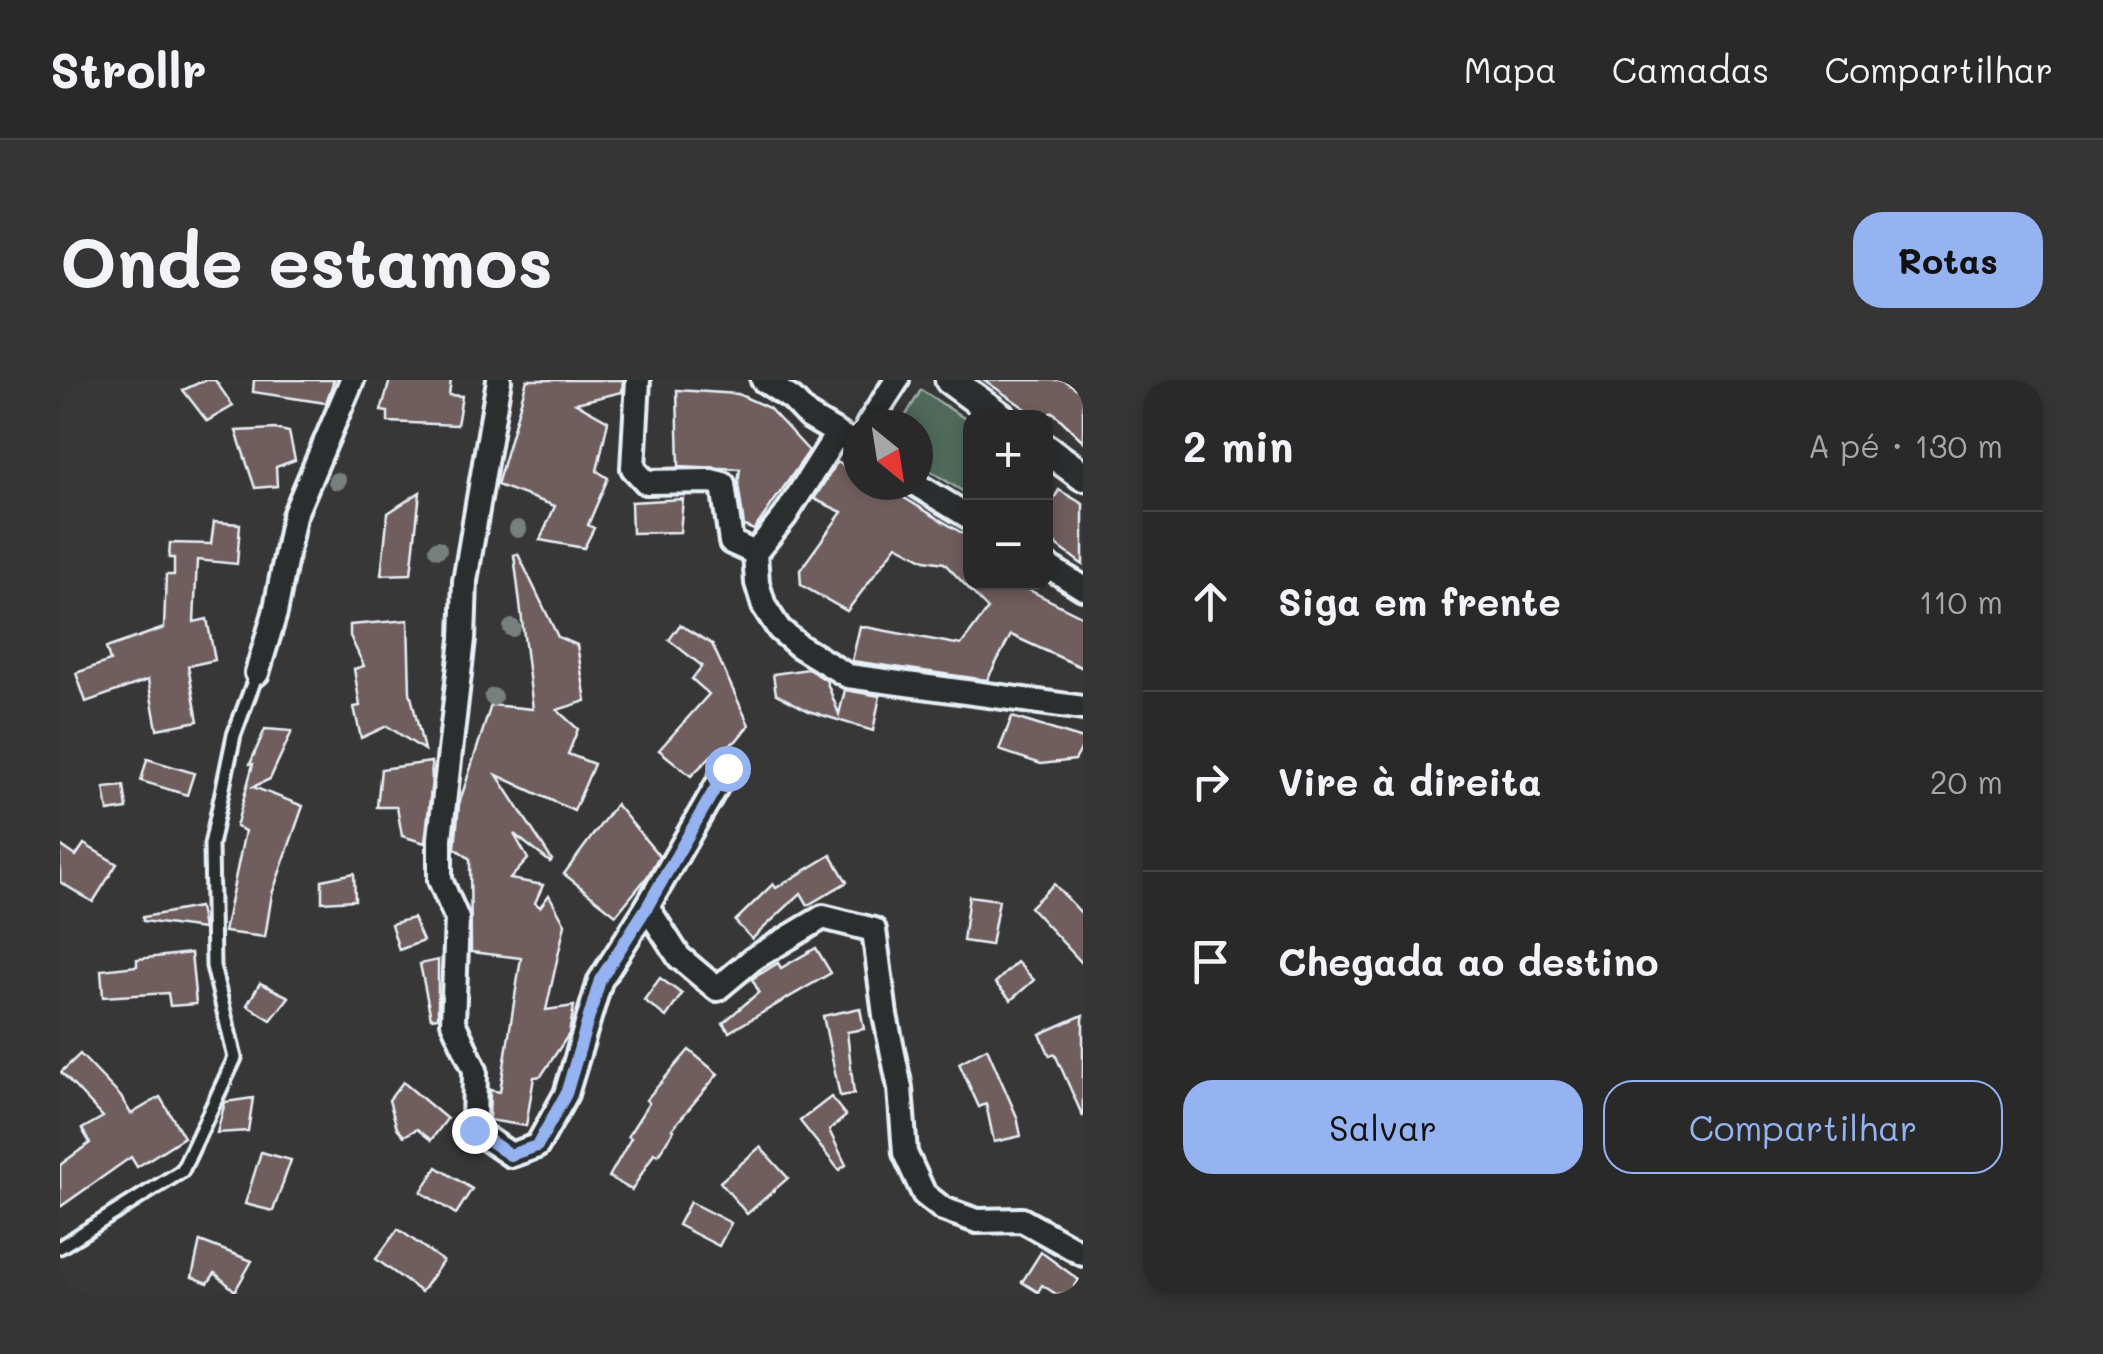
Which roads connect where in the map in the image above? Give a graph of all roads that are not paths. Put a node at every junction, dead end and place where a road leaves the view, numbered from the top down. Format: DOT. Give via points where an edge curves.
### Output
graph roads {
  1 [pos="352,380"];
  2 [pos="499,380"];
  3 [pos="638,380"];
  4 [pos="764,380"];
  5 [pos="897,380"];
  6 [pos="950,380"];
  7 [pos="875,410"];
  8 [pos="991,410"];
  9 [pos="843,432"];
  10 [pos="843,451"];
  11 [pos="1053,454"];
  12 [pos="1083,476"];
  13 [pos="933,495"];
  14 [pos="963,514"];
  15 [pos="755,553"];
  16 [pos="1053,569"];
  17 [pos="1083,588"];
  18 [pos="257,674"];
  19 [pos="1083,708"];
  20 [pos="727,768"];
  21 [pos="647,907"];
  22 [pos="60,1247"];
  23 [pos="1083,1254"];
  1 -- 18 [label="street" via="294,516"];
  2 -- 21 [label="street" via="465,581 440,880 457,919 453,1022 475,1070 474,1130 510,1155 537,1146 566,1094 600,980"];
  3 -- 15 [label="street" via="634,468 646,482 722,484 731,542"];
  4 -- 9 [label="street" via="808,416"];
  5 -- 7 [label="street"];
  6 -- 8 [label="street"];
  10 -- 15 [label="street"];
  11 -- 12 [label="street"];
  13 -- 14 [label="street"];
  15 -- 19 [label="street" via="764,606 778,629 848,676"];
  16 -- 17 [label="street"];
  18 -- 22 [label="lane" via="234,735 211,845 213,966 235,1058 182,1171"];
  20 -- 21 [label="street"];
  21 -- 23 [label="street" via="679,957 717,988 823,918 874,930 905,1153 924,1194 977,1221 1022,1220"];
}
